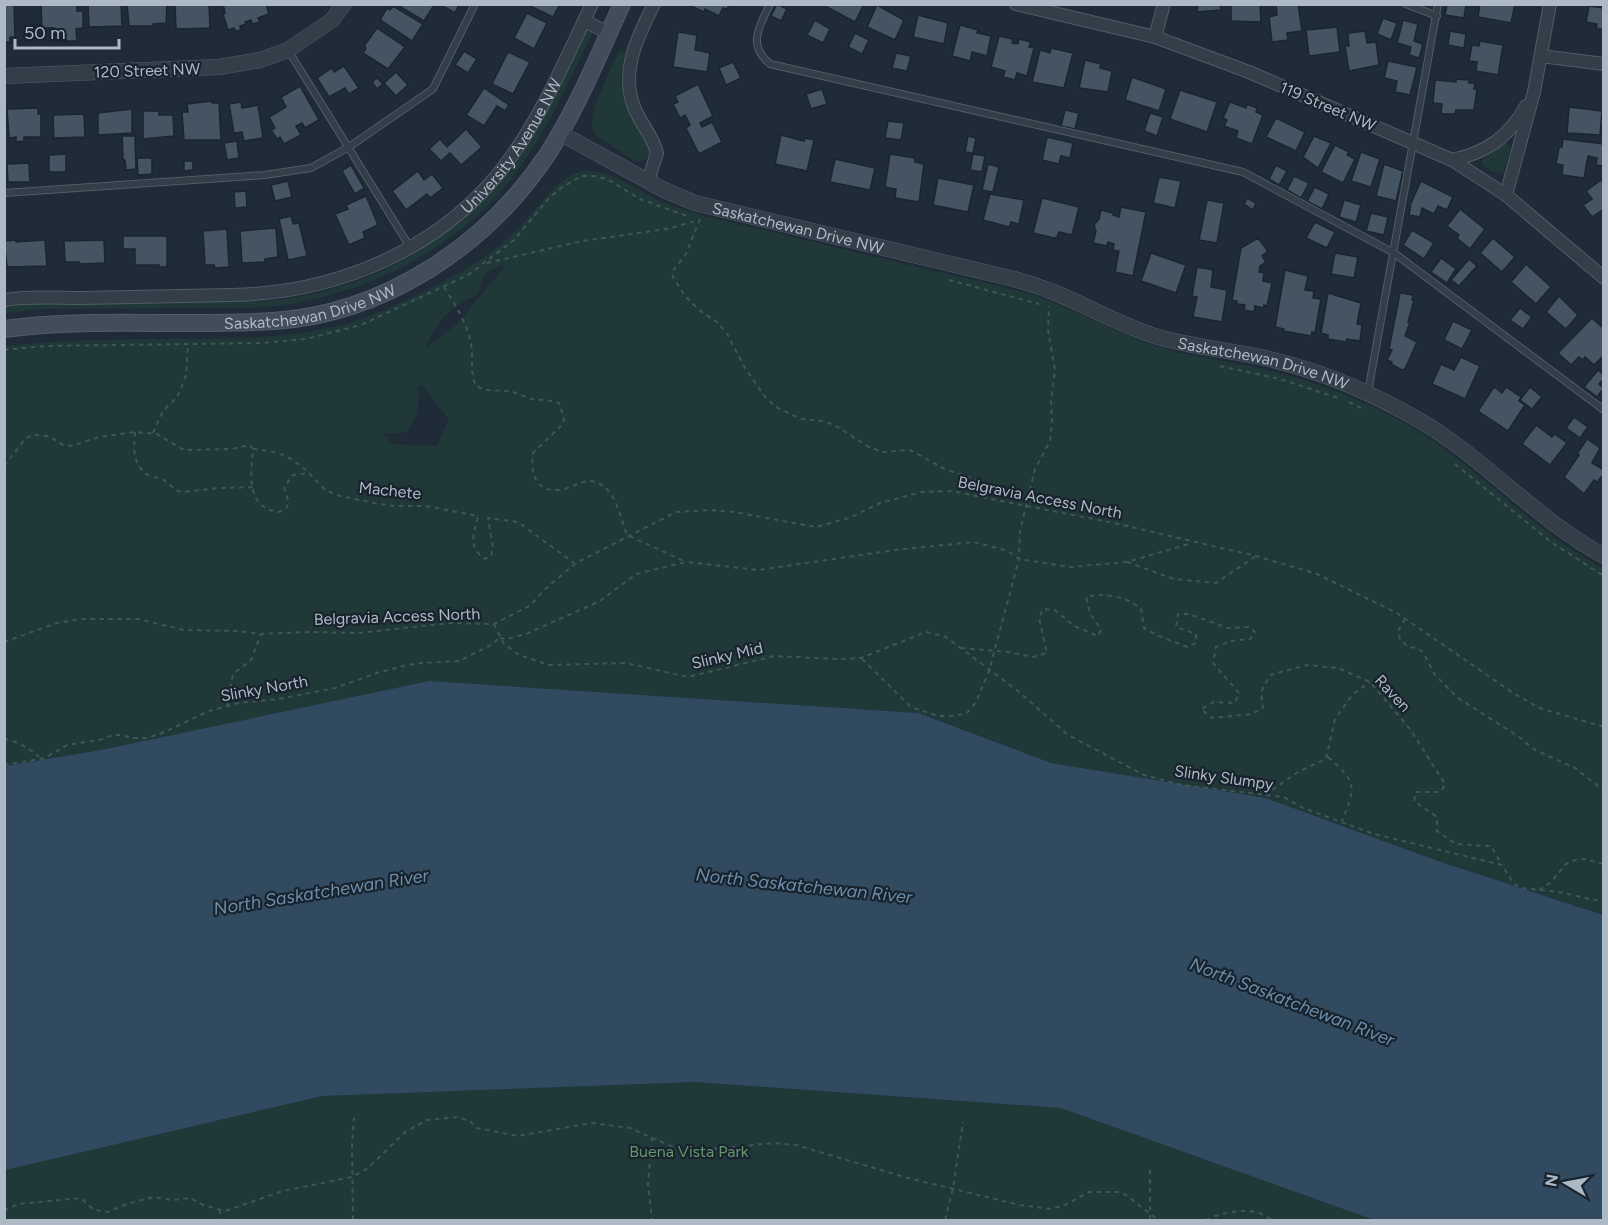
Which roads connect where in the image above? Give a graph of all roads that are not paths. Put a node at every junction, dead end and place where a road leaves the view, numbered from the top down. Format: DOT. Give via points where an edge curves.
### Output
graph roads {
  1 [pos="344,4"];
  2 [pos="475,4"];
  3 [pos="592,4"];
  4 [pos="622,4"];
  5 [pos="654,4"];
  6 [pos="770,4"];
  7 [pos="1016,4"];
  8 [pos="1164,4"];
  9 [pos="1406,4"];
  10 [pos="1438,4"];
  11 [pos="1550,4"];
  12 [pos="1437,15"];
  13 [pos="584,21"];
  14 [pos="609,33"];
  15 [pos="1155,37"];
  16 [pos="288,50"];
  17 [pos="1541,56"];
  18 [pos="1604,64"];
  19 [pos="4,76"];
  20 [pos="1534,92"];
  21 [pos="560,132"];
  22 [pos="1412,142"];
  23 [pos="349,147"];
  24 [pos="1452,160"];
  25 [pos="648,181"];
  26 [pos="4,193"];
  27 [pos="1506,195"];
  28 [pos="411,248"];
  29 [pos="1394,253"];
  30 [pos="1604,279"];
  31 [pos="4,300"];
  32 [pos="4,329"];
  33 [pos="1368,393"];
  34 [pos="1604,410"];
  35 [pos="1604,556"];
  1 -- 16 [label="street, 120 Street NW" via="332,20"];
  2 -- 23 [label="lane" via="433,89"];
  3 -- 13 [label="street, University Avenue NW"];
  4 -- 14 [label="main road, University Avenue NW"];
  5 -- 25 [label="street" via="637,39 629,81 634,108 657,153"];
  6 -- 29 [label="lane" via="756,43 760,56 770,64 1243,172"];
  7 -- 15 [label="street, 119 Street NW"];
  8 -- 15 [label="street"];
  9 -- 12 [label="lane"];
  10 -- 12 [label="lane"];
  11 -- 17 [label="street"];
  12 -- 22 [label="lane"];
  13 -- 14 [label="street"];
  13 -- 28 [label="street, University Avenue NW" via="535,120 510,158 455,217"];
  14 -- 21 [label="main road, University Avenue NW"];
  15 -- 22 [label="street, 119 Street NW" via="1249,72"];
  16 -- 19 [label="street, 120 Street NW" via="260,60 219,67"];
  16 -- 23 [label="lane"];
  17 -- 18 [label="street"];
  17 -- 20 [label="street"];
  20 -- 24 [label="street" via="1505,135 1473,156"];
  20 -- 27 [label="street"];
  21 -- 25 [label="street, Saskatchewan Drive NW"];
  21 -- 32 [label="main road, Saskatchewan Drive NW" via="527,182 475,237 439,264 363,302 275,321 61,324"];
  22 -- 24 [label="street, 119 Street NW"];
  22 -- 29 [label="lane"];
  23 -- 26 [label="lane" via="311,168 265,176"];
  23 -- 28 [label="lane"];
  24 -- 27 [label="street, 119 Street NW"];
  25 -- 33 [label="street, Saskatchewan Drive NW" via="695,203 1014,279 1052,291 1155,336 1265,358"];
  27 -- 30 [label="street, 119 Street NW"];
  28 -- 31 [label="street, Saskatchewan Drive NW" via="360,273 278,292"];
  29 -- 33 [label="lane"];
  29 -- 34 [label="lane"];
  33 -- 35 [label="street, Saskatchewan Drive NW" via="1450,440 1541,514"];
}
